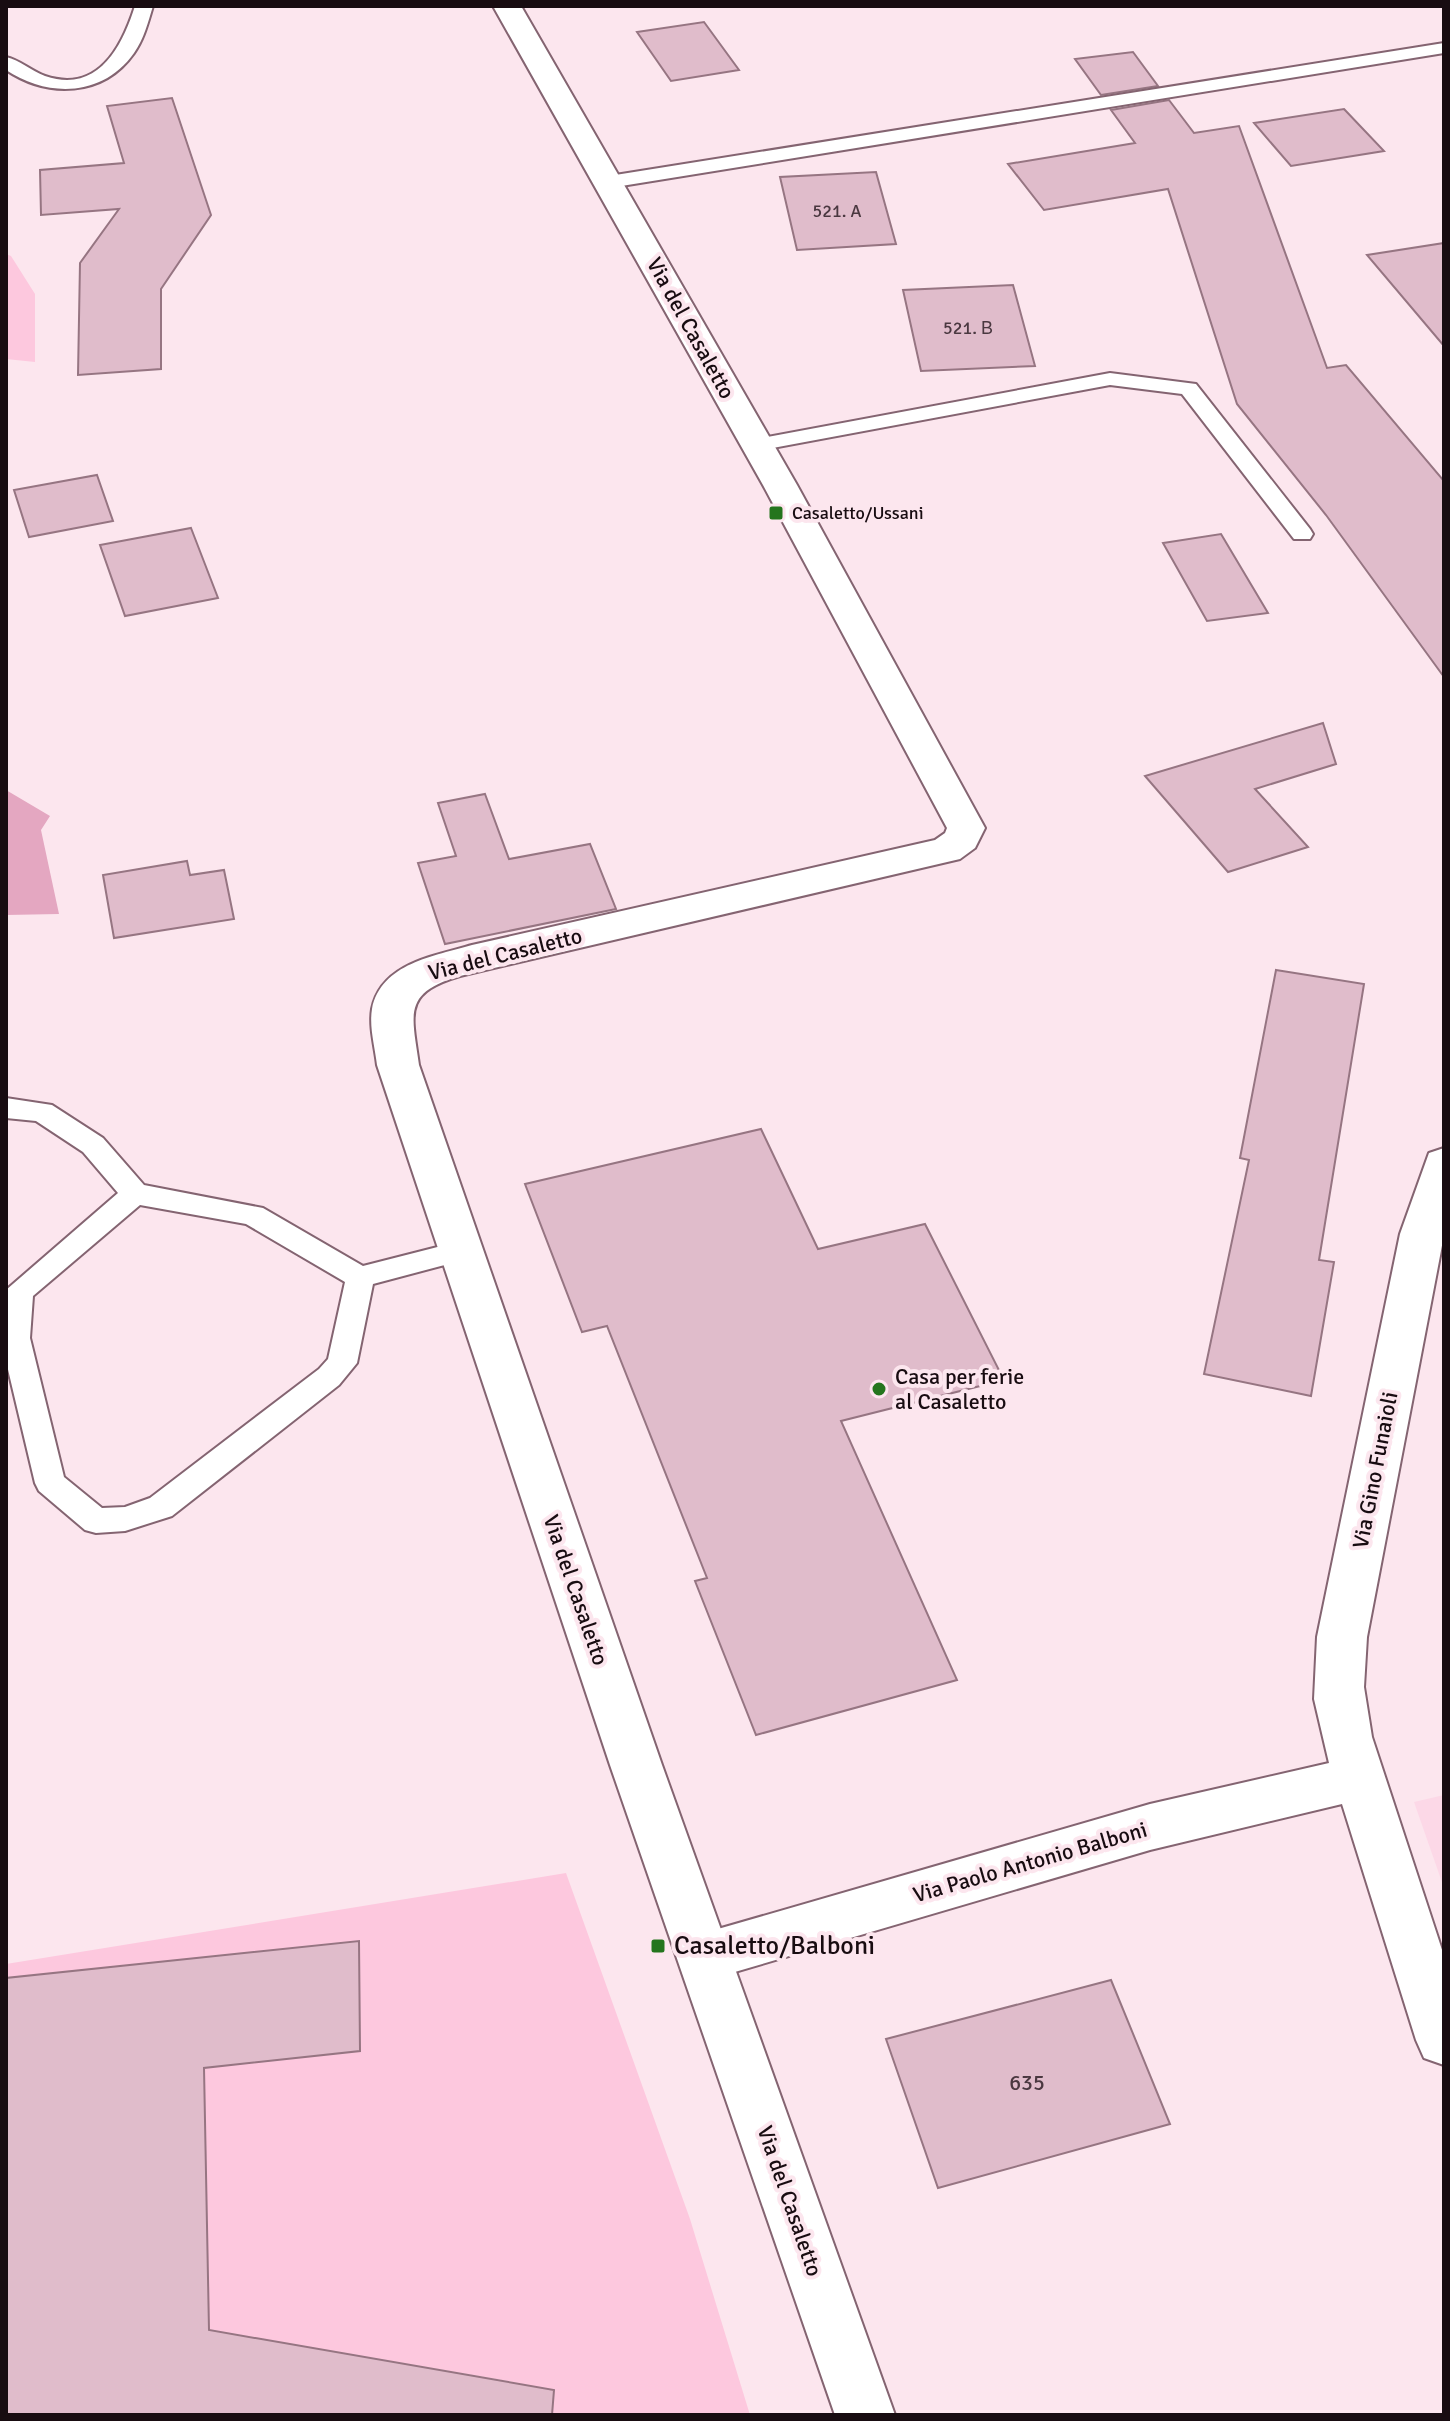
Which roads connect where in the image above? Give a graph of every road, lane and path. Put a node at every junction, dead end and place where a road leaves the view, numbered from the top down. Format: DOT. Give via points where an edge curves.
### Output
graph roads {
  1 [pos="144,6"];
  2 [pos="507,6"];
  3 [pos="1444,48"];
  4 [pos="6,62"];
  5 [pos="609,182"];
  6 [pos="757,445"];
  7 [pos="1302,534"];
  8 [pos="6,1108"];
  9 [pos="1444,1164"];
  10 [pos="135,1194"];
  11 [pos="461,1251"];
  12 [pos="360,1277"];
  13 [pos="1359,1778"];
  14 [pos="704,1957"];
  15 [pos="1444,2040"];
  16 [pos="865,2415"];
  1 -- 4 [label="lane" via="125,52 93,78 47,85"];
  2 -- 5 [label="street, Via del Casaletto"];
  3 -- 5 [label="lane"];
  5 -- 6 [label="street, Via del Casaletto"];
  6 -- 7 [label="lane" via="1110,379 1189,388"];
  6 -- 11 [label="street, Via del Casaletto" via="962,819 965,837 946,850 472,959 415,977 398,992 393,1008 398,1065"];
  8 -- 10 [label="lane" via="42,1112 93,1145"];
  9 -- 13 [label="street, Via Gino Funaioli" via="1422,1234 1342,1637 1338,1708"];
  10 -- 12 [label="lane" via="253,1215"];
  10 -- 12 [label="lane" via="19,1292 15,1338 50,1483 96,1521 125,1519 161,1507 329,1377 342,1363"];
  11 -- 12 [label="lane"];
  11 -- 14 [label="street, Via del Casaletto"];
  13 -- 14 [label="street, Via Paolo Antonio Balboni" via="1150,1827"];
  13 -- 15 [label="street, Via Gino Funaioli"];
  14 -- 16 [label="street, Via del Casaletto"];
}
